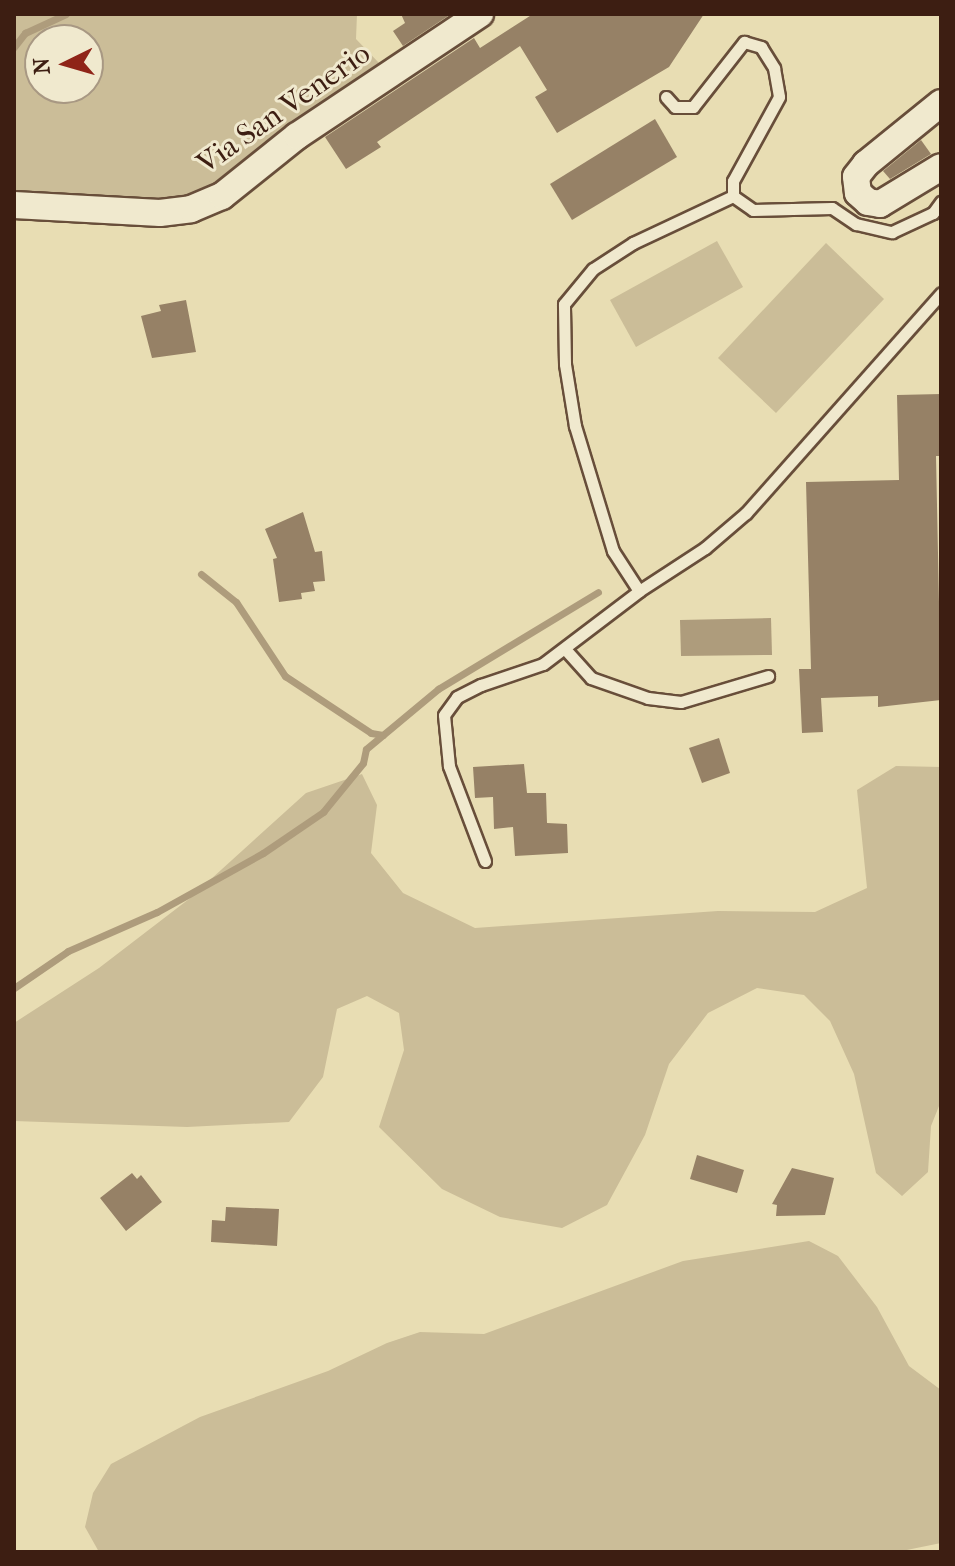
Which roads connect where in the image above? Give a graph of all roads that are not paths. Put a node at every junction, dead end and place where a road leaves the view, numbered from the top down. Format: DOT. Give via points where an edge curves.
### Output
graph roads {
  1 [pos="480,14"];
  2 [pos="666,97"];
  3 [pos="941,103"];
  4 [pos="941,167"];
  5 [pos="733,196"];
  6 [pos="941,202"];
  7 [pos="14,205"];
  8 [pos="941,293"];
  9 [pos="639,591"];
  10 [pos="565,649"];
  11 [pos="768,676"];
  12 [pos="485,861"];
  1 -- 7 [label="street, Via San Venerio" via="297,136 222,196 201,205 128,214"];
  2 -- 5 [label="lane" via="675,107 693,107 744,42 761,47 774,68 779,97 733,181"];
  3 -- 4 [label="street" via="866,164 856,177 858,193 880,204"];
  5 -- 6 [label="lane" via="753,210 794,213 832,208 856,224 892,232 933,213"];
  5 -- 9 [label="lane" via="633,243 593,269 564,304 565,364 575,426 613,551"];
  8 -- 9 [label="lane" via="746,513 705,548"];
  9 -- 10 [label="lane" via="593,621"];
  10 -- 11 [label="lane" via="591,678 648,698 681,702"];
  10 -- 12 [label="lane" via="543,664 457,697 444,715 449,766"];
}
